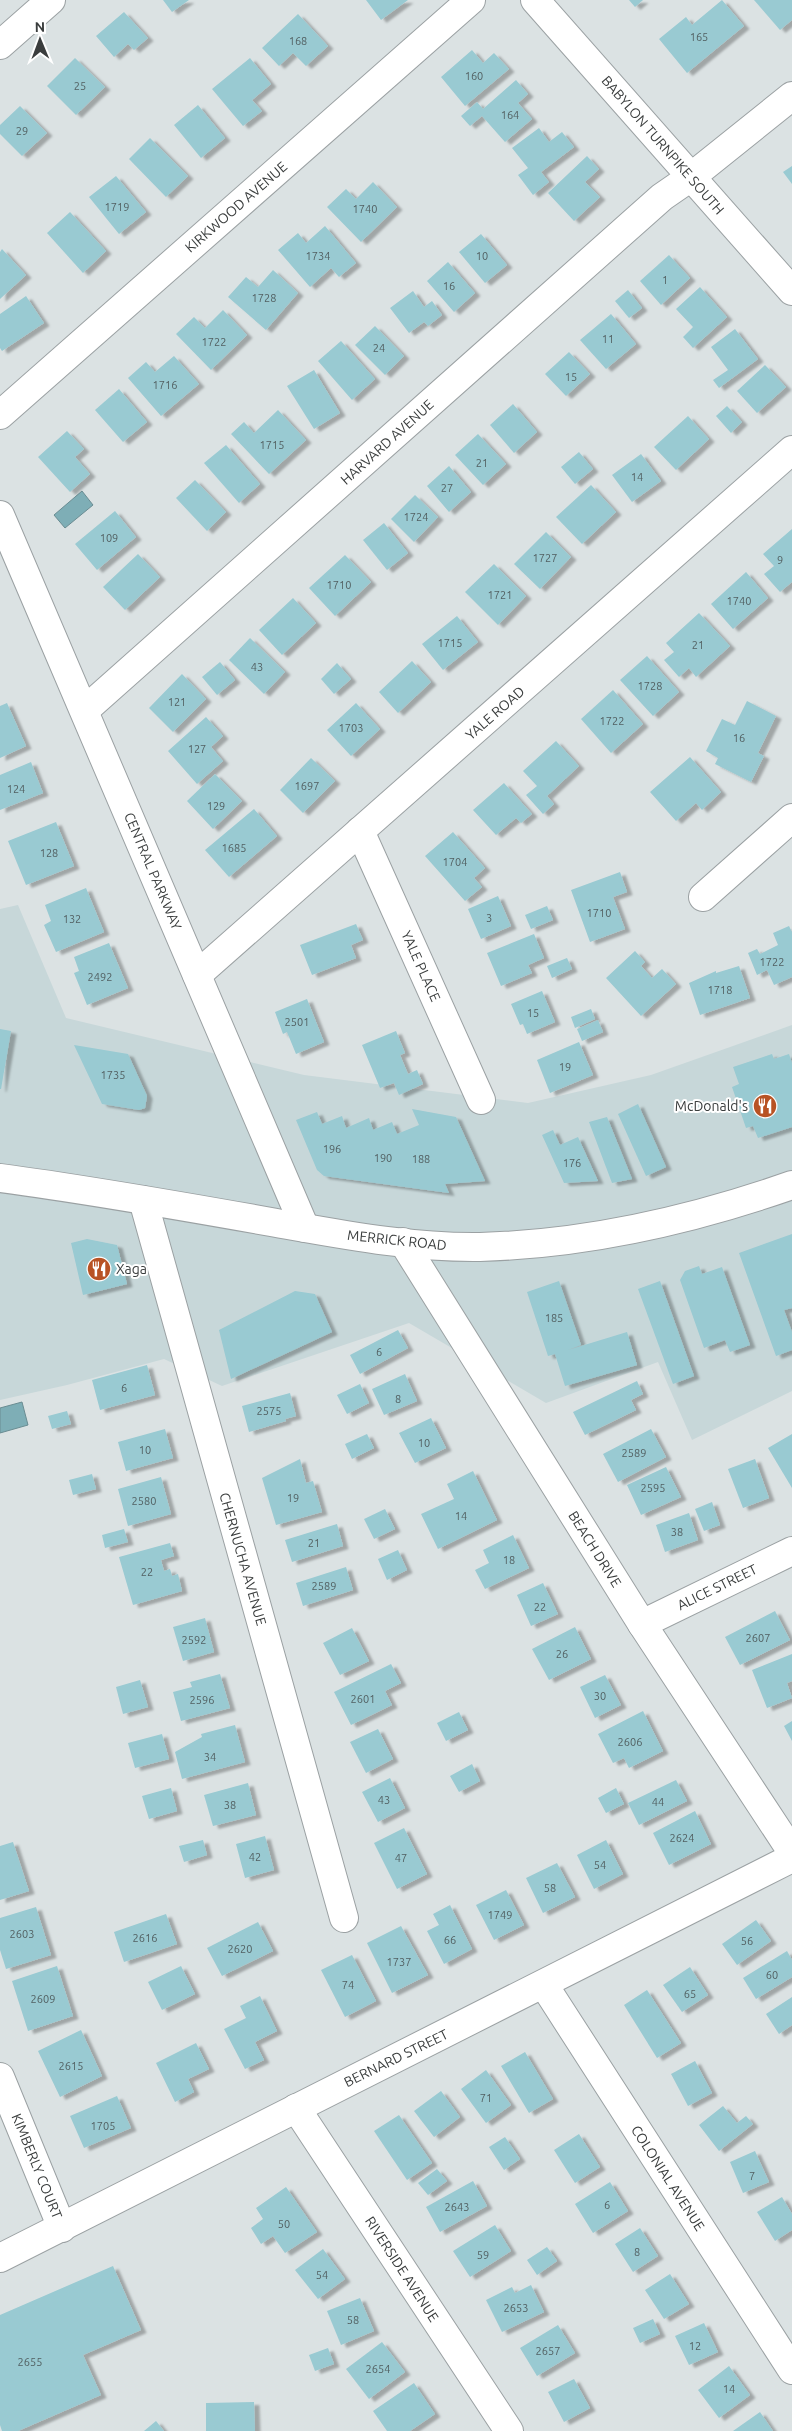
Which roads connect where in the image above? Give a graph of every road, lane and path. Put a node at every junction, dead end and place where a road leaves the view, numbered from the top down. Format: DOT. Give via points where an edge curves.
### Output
graph roads {
  1 [pos="50,0"];
  2 [pos="471,0"];
  3 [pos="535,0"];
  4 [pos="0,45"];
  5 [pos="792,96"];
  6 [pos="691,177"];
  7 [pos="792,291"];
  8 [pos="0,415"];
  9 [pos="792,450"];
  10 [pos="0,514"];
  11 [pos="85,710"];
  12 [pos="792,818"];
  13 [pos="360,831"];
  14 [pos="703,897"];
  15 [pos="197,975"];
  16 [pos="481,1100"];
  17 [pos="0,1178"];
  18 [pos="792,1185"];
  19 [pos="143,1200"];
  20 [pos="304,1228"];
  21 [pos="403,1242"];
  22 [pos="792,1550"];
  23 [pos="642,1624"];
  24 [pos="792,1852"];
  25 [pos="792,1858"];
  26 [pos="344,1918"];
  27 [pos="544,1985"];
  28 [pos="0,2077"];
  29 [pos="296,2108"];
  30 [pos="62,2228"];
  31 [pos="0,2258"];
  32 [pos="792,2370"];
  33 [pos="509,2431"];
  1 -- 4 [label="street"];
  2 -- 8 [label="street, KIRKWOOD AVENUE"];
  3 -- 6 [label="street, BABYLON TURNPIKE SOUTH"];
  5 -- 6 [label="street, HARVARD AVENUE"];
  6 -- 7 [label="street, BABYLON TURNPIKE SOUTH"];
  6 -- 11 [label="street, HARVARD AVENUE" via="662,197"];
  9 -- 13 [label="street, YALE ROAD"];
  10 -- 11 [label="street, CENTRAL PARKWAY"];
  11 -- 15 [label="street, CENTRAL PARKWAY"];
  12 -- 14 [label="street"];
  13 -- 15 [label="street, YALE ROAD"];
  13 -- 16 [label="street, YALE PLACE"];
  15 -- 20 [label="street, CENTRAL PARKWAY"];
  17 -- 19 [label="street, MERRICK ROAD"];
  18 -- 21 [label="street, MERRICK ROAD" via="663,1224 549,1242 479,1247"];
  19 -- 20 [label="street, MERRICK ROAD"];
  19 -- 26 [label="street, CHERNUCHA AVENUE"];
  20 -- 21 [label="street, MERRICK ROAD"];
  21 -- 23 [label="street, BEACH DRIVE"];
  22 -- 23 [label="street, ALICE STREET"];
  23 -- 24 [label="street, BEACH DRIVE"];
  25 -- 27 [label="street, BERNARD STREET"];
  27 -- 29 [label="street, BERNARD STREET"];
  27 -- 32 [label="street, COLONIAL AVENUE"];
  28 -- 30 [label="street, KIMBERLY COURT"];
  29 -- 30 [label="street, BERNARD STREET"];
  29 -- 33 [label="street, RIVERSIDE AVENUE"];
  30 -- 31 [label="street, BERNARD STREET"];
}
